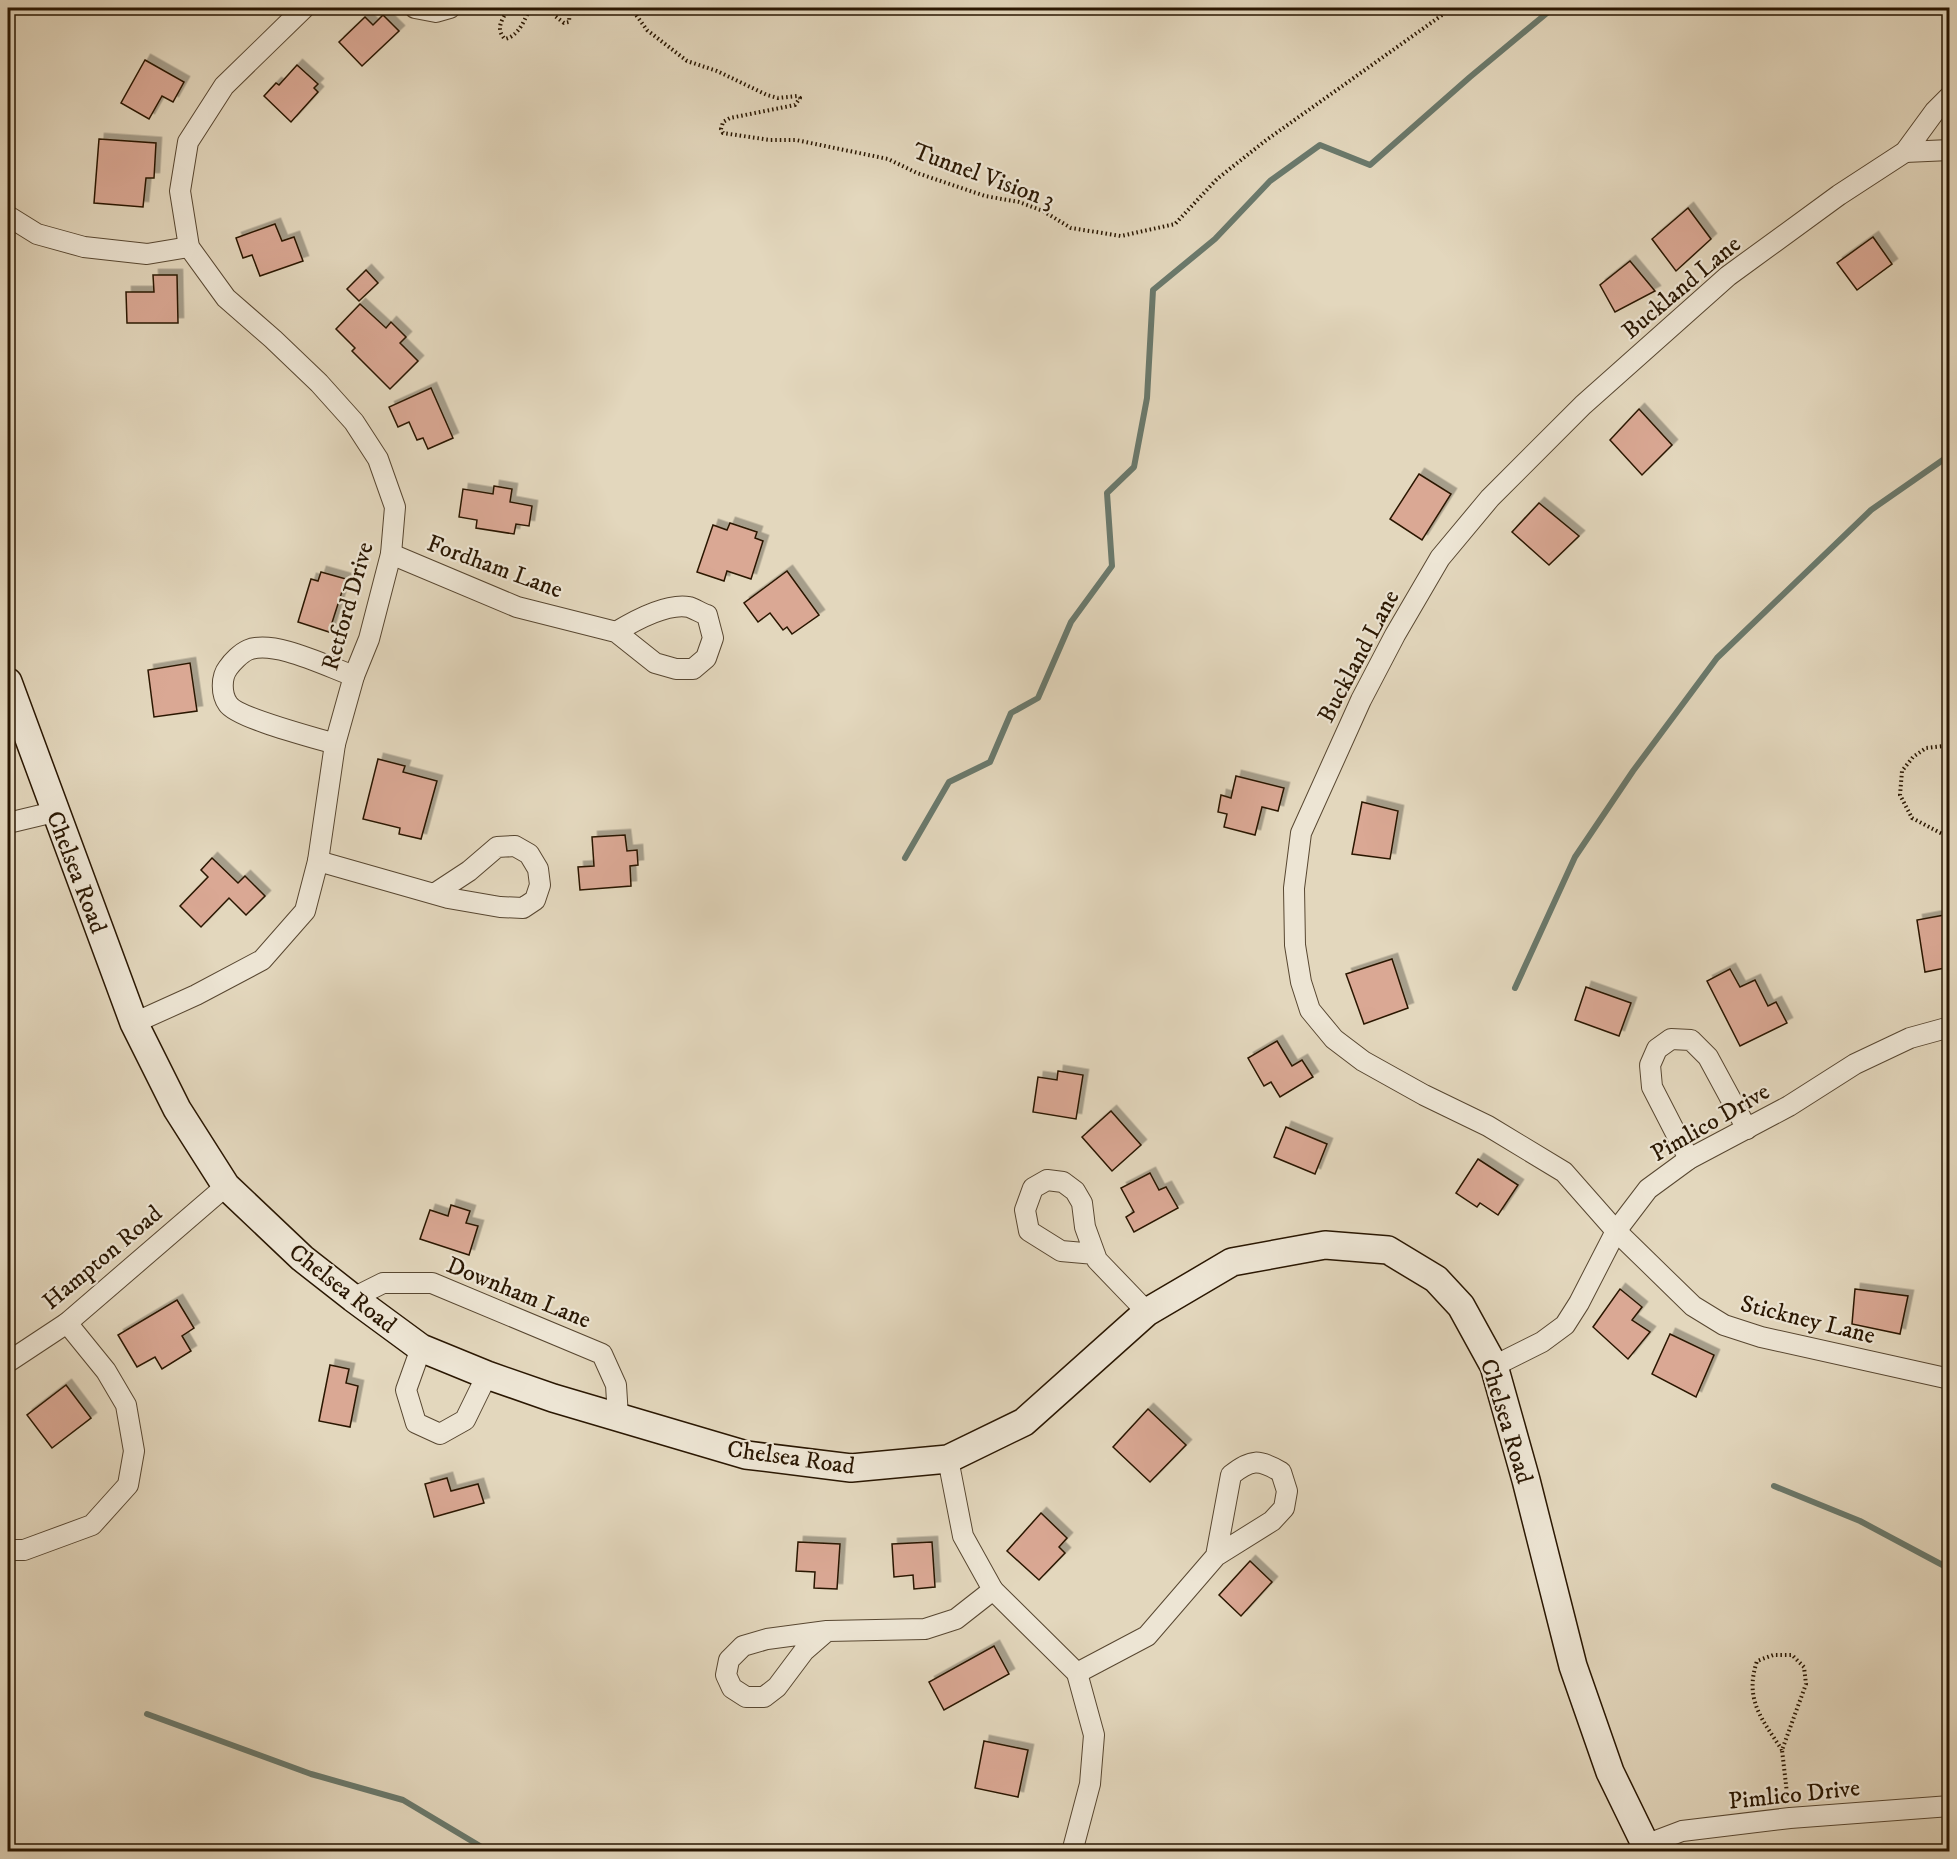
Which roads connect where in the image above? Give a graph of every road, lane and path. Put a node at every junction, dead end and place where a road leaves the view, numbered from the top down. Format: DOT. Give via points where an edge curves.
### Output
graph roads {
  1 [pos="304,8"];
  2 [pos="415,8"];
  3 [pos="450,8"];
  4 [pos="508,8"];
  5 [pos="530,8"];
  6 [pos="554,8"];
  7 [pos="570,8"];
  8 [pos="631,8"];
  9 [pos="1452,8"];
  10 [pos="1950,96"];
  11 [pos="1950,150"];
  12 [pos="1905,152"];
  13 [pos="8,216"];
  14 [pos="189,247"];
  15 [pos="392,554"];
  16 [pos="616,632"];
  17 [pos="354,676"];
  18 [pos="8,682"];
  19 [pos="335,744"];
  20 [pos="1950,748"];
  21 [pos="54,812"];
  22 [pos="8,822"];
  23 [pos="1950,838"];
  24 [pos="318,861"];
  25 [pos="434,894"];
  26 [pos="134,1023"];
  27 [pos="1950,1028"];
  28 [pos="1747,1129"];
  29 [pos="1689,1159"];
  30 [pos="226,1186"];
  31 [pos="1616,1231"];
  32 [pos="1095,1254"];
  33 [pos="352,1298"];
  34 [pos="1147,1312"];
  35 [pos="67,1323"];
  36 [pos="421,1348"];
  37 [pos="8,1362"];
  38 [pos="1494,1366"];
  39 [pos="487,1376"];
  40 [pos="1950,1379"];
  41 [pos="618,1417"];
  42 [pos="948,1459"];
  43 [pos="8,1550"];
  44 [pos="1216,1556"];
  45 [pos="993,1590"];
  46 [pos="827,1631"];
  47 [pos="1077,1673"];
  48 [pos="1782,1750"];
  49 [pos="1950,1806"];
  50 [pos="1790,1818"];
  51 [pos="1647,1848"];
  52 [pos="1072,1851"];
  1 -- 14 [label="street, Retford Drive" via="224,86 188,142 180,191"];
  2 -- 3 [label="street" via="436,12"];
  4 -- 5 [label="path" via="500,23 505,39 517,32"];
  6 -- 7 [label="path" via="555,16 564,23 569,22"];
  8 -- 9 [label="path, Tunnel Vision 3" via="647,30 687,61 767,95 800,98 795,105 730,118 723,122 723,133 796,140 888,159 985,196 1043,211 1071,228 1121,236 1175,224 1217,179 1264,141"];
  10 -- 12 [label="street, Buckland Lane"];
  11 -- 12 [label="street"];
  12 -- 31 [label="street, Buckland Lane" via="1728,276 1583,405 1490,498 1440,558 1395,635 1301,833 1294,888 1296,945 1310,1010 1334,1039 1363,1060 1488,1126 1564,1172"];
  13 -- 14 [label="street" via="37,234 84,247 147,254"];
  14 -- 15 [label="street, Retford Drive" via="226,298 319,383 378,459 395,507"];
  15 -- 16 [label="street, Fordham Lane" via="517,607"];
  15 -- 17 [label="street, Retford Drive" via="369,639"];
  16 -- 16 [label="street, Fordham Lane" via="655,663 676,669 693,669 706,658 713,638 706,615 687,607 652,613"];
  17 -- 19 [label="street, Retford Drive"];
  17 -- 19 [label="street" via="268,646 248,650 224,673 228,704 242,714"];
  18 -- 21 [label="street, Chelsea Road"];
  19 -- 24 [label="street, Retford Drive"];
  20 -- 23 [label="path" via="1926,748 1913,757 1902,771 1900,795 1912,818"];
  21 -- 22 [label="street"];
  21 -- 26 [label="street, Chelsea Road"];
  24 -- 25 [label="street"];
  24 -- 26 [label="street, Retford Drive" via="305,911 262,960"];
  25 -- 25 [label="street" via="500,908 523,908 535,900 540,885 538,869 529,854 515,846 497,848"];
  26 -- 30 [label="street, Chelsea Road" via="177,1109"];
  27 -- 28 [label="street, Pimlico Drive" via="1910,1038 1855,1064"];
  28 -- 29 [label="street, Pimlico Drive"];
  28 -- 29 [label="street" via="1708,1058 1691,1040 1671,1039 1657,1049 1650,1065 1652,1087"];
  29 -- 31 [label="street, Pimlico Drive" via="1648,1189"];
  30 -- 33 [label="street, Chelsea Road" via="302,1258"];
  30 -- 35 [label="street, Hampton Road"];
  31 -- 38 [label="street, Pimlico Drive" via="1565,1325 1542,1342"];
  31 -- 40 [label="street, Stickney Lane" via="1693,1306 1724,1325 1761,1337"];
  32 -- 34 [label="street"];
  33 -- 36 [label="street, Chelsea Road"];
  33 -- 41 [label="street, Downham Lane" via="383,1283 432,1283 602,1354 616,1385"];
  34 -- 38 [label="street, Chelsea Road" via="1232,1262 1325,1245 1388,1250 1436,1279 1461,1306"];
  34 -- 42 [label="street, Chelsea Road" via="1024,1422"];
  35 -- 37 [label="street, Hampton Road"];
  35 -- 43 [label="street" via="106,1371 126,1405 134,1451 128,1485 92,1525 24,1550"];
  36 -- 39 [label="street, Chelsea Road"];
  36 -- 39 [label="street" via="406,1390 416,1423 440,1434 465,1420"];
  38 -- 51 [label="street, Chelsea Road" via="1573,1666 1610,1772"];
  39 -- 41 [label="street, Chelsea Road"];
  41 -- 42 [label="street, Chelsea Road" via="746,1455 851,1468"];
  42 -- 45 [label="street" via="963,1536"];
  44 -- 44 [label="street" via="1272,1521 1284,1508 1287,1491 1281,1472 1264,1462 1246,1463 1231,1475"];
  44 -- 47 [label="street" via="1147,1636"];
  45 -- 46 [label="street" via="956,1619 925,1629"];
  45 -- 47 [label="street"];
  46 -- 46 [label="street" via="743,1646 729,1660 726,1675 732,1688 746,1697 764,1697"];
  47 -- 52 [label="street" via="1094,1735 1090,1784"];
  48 -- 48 [label="path" via="1752,1696 1757,1661 1773,1654 1792,1655 1804,1667 1806,1684"];
  48 -- 50 [label="path"];
  49 -- 50 [label="street, Pimlico Drive"];
  50 -- 51 [label="street, Pimlico Drive" via="1682,1831"];
}
